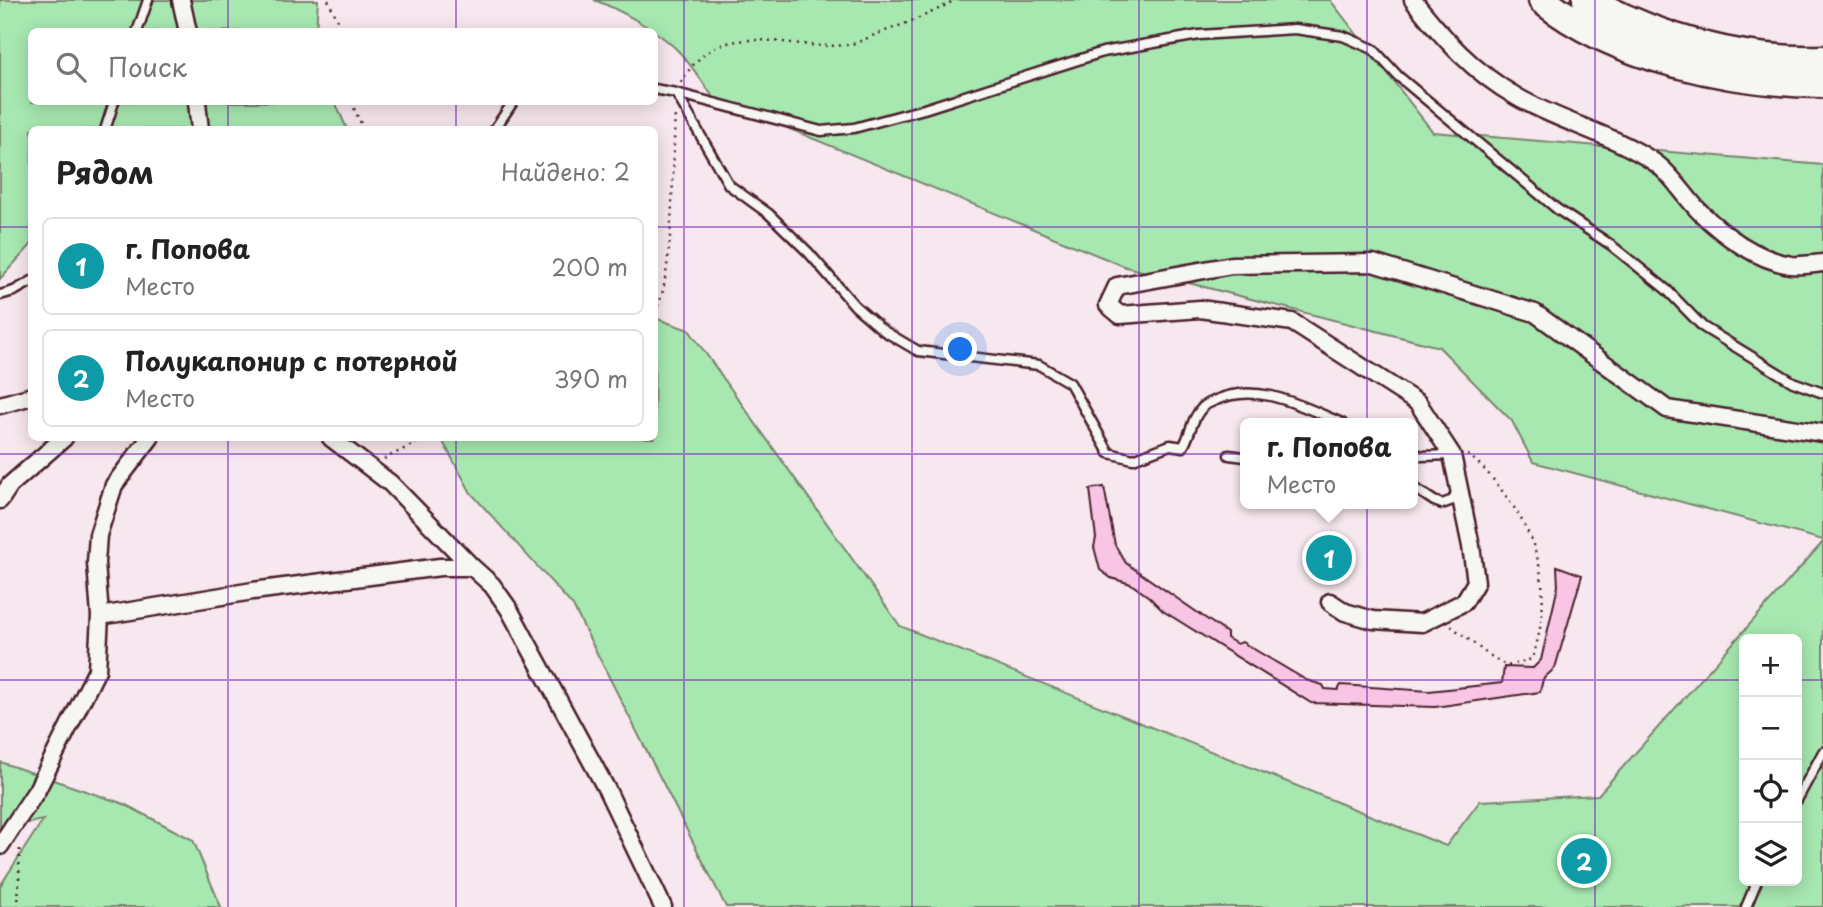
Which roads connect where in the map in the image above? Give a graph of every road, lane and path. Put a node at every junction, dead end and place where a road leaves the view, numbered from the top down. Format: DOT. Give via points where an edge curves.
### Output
graph roads {
  1 [pos="148,0"];
  2 [pos="181,0"];
  3 [pos="328,0"];
  4 [pos="955,0"];
  5 [pos="1413,0"];
  6 [pos="1543,0"];
  7 [pos="1587,0"];
  8 [pos="138,28"];
  9 [pos="187,28"];
  10 [pos="339,28"];
  11 [pos="1823,60"];
  12 [pos="1823,83"];
  13 [pos="658,90"];
  14 [pos="676,93"];
  15 [pos="113,105"];
  16 [pos="197,105"];
  17 [pos="352,105"];
  18 [pos="511,105"];
  19 [pos="106,126"];
  20 [pos="200,126"];
  21 [pos="362,126"];
  22 [pos="497,126"];
  23 [pos="1823,264"];
  24 [pos="28,283"];
  25 [pos="0,295"];
  26 [pos="658,308"];
  27 [pos="1823,393"];
  28 [pos="28,397"];
  29 [pos="0,405"];
  30 [pos="1330,418"];
  31 [pos="1823,433"];
  32 [pos="61,441"];
  33 [pos="148,441"];
  34 [pos="335,441"];
  35 [pos="420,441"];
  36 [pos="1230,455"];
  37 [pos="1418,455"];
  38 [pos="1452,455"];
  39 [pos="1240,456"];
  40 [pos="369,466"];
  41 [pos="1459,485"];
  42 [pos="1418,490"];
  43 [pos="0,500"];
  44 [pos="472,567"];
  45 [pos="1330,602"];
  46 [pos="1438,615"];
  47 [pos="100,616"];
  48 [pos="1823,752"];
  49 [pos="1802,791"];
  50 [pos="21,816"];
  51 [pos="0,846"];
  52 [pos="1755,886"];
  53 [pos="18,907"];
  54 [pos="663,907"];
  55 [pos="1746,907"];
  1 -- 8 [label="lane"];
  2 -- 9 [label="street"];
  3 -- 10 [label="path"];
  4 -- 14 [label="path" via="848,45 753,38 720,44 690,67"];
  5 -- 23 [label="street" via="1478,73 1519,99 1588,128 1658,166 1700,212 1737,242 1791,265"];
  6 -- 12 [label="highway" via="1616,43 1682,64 1730,75"];
  7 -- 11 [label="highway" via="1624,20 1682,41 1731,53"];
  13 -- 14 [label="lane"];
  14 -- 26 [label="path" via="668,270"];
  14 -- 27 [label="lane" via="821,131 854,128 925,109 1103,52 1199,35 1295,29 1343,36 1373,49 1398,76 1557,209 1667,290 1703,327 1793,382"];
  14 -- 30 [label="lane" via="729,184 777,222 884,331 918,351 1039,365 1070,383 1109,453 1133,459 1170,445 1183,447 1203,405 1236,394 1282,399"];
  15 -- 19 [label="lane"];
  16 -- 20 [label="street"];
  17 -- 21 [label="path"];
  18 -- 22 [label="lane"];
  24 -- 25 [label="lane"];
  28 -- 29 [label="street"];
  31 -- 38 [label="street" via="1667,408 1535,313 1373,263 1232,265 1117,286 1108,304 1120,315 1200,309 1292,322 1418,403"];
  32 -- 43 [label="street" via="10,485"];
  33 -- 47 [label="street" via="114,485 98,535"];
  34 -- 40 [label="street"];
  35 -- 40 [label="path"];
  36 -- 39 [label="lane"];
  37 -- 38 [label="lane"];
  38 -- 41 [label="street"];
  38 -- 46 [label="path" via="1462,452 1471,457 1517,510 1534,542 1544,613 1532,659 1507,666"];
  40 -- 44 [label="street"];
  41 -- 42 [label="lane" via="1453,500 1442,504"];
  41 -- 46 [label="street" via="1476,582 1464,602"];
  44 -- 47 [label="street" via="383,572"];
  44 -- 54 [label="street" via="509,609 607,790"];
  45 -- 46 [label="street" via="1373,620 1422,623"];
  47 -- 50 [label="street" via="97,670"];
  48 -- 49 [label="lane"];
  50 -- 51 [label="street"];
  50 -- 53 [label="path"];
  52 -- 55 [label="lane"];
}
